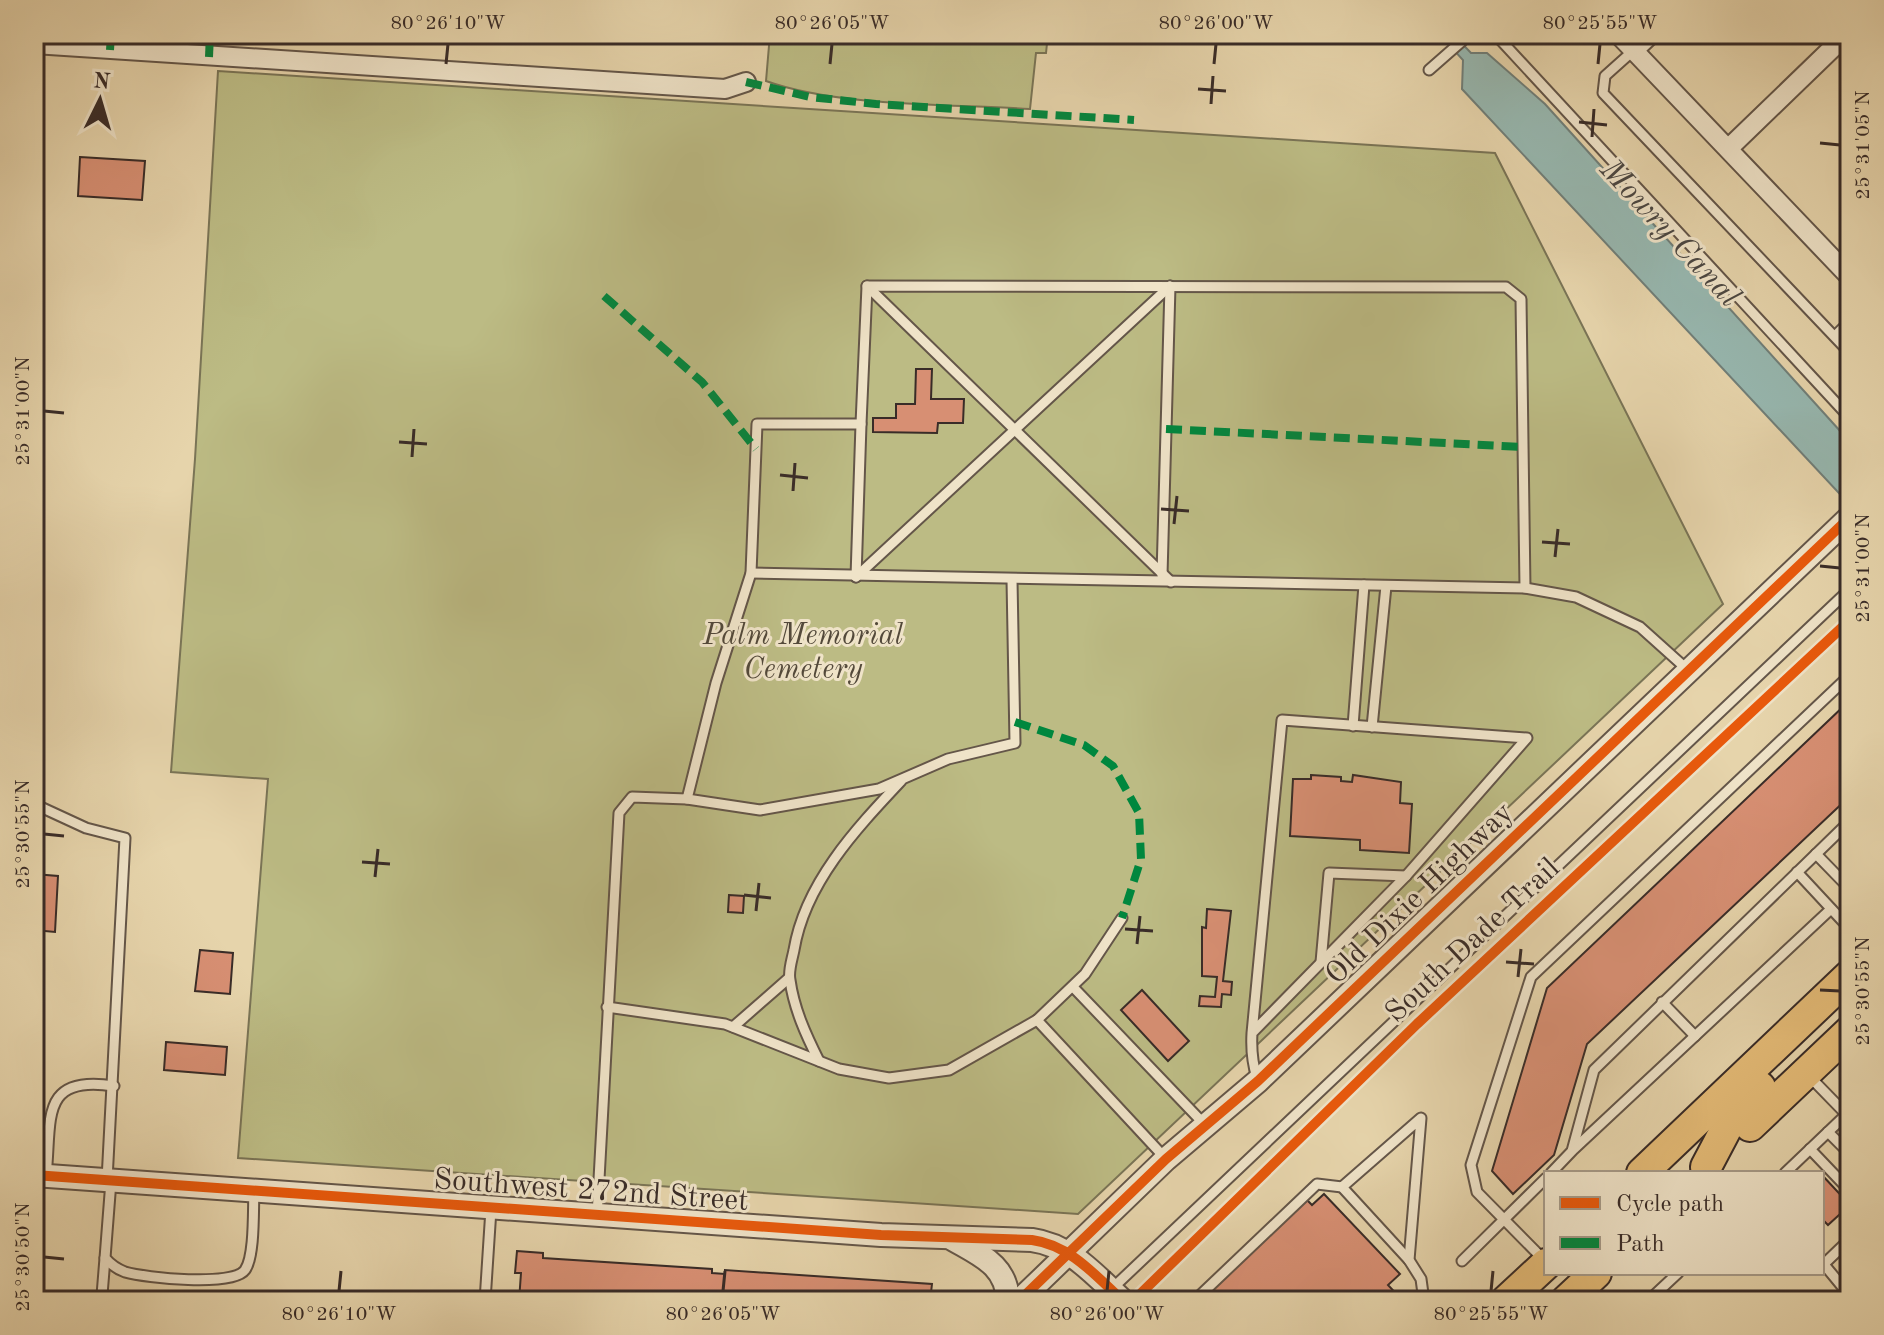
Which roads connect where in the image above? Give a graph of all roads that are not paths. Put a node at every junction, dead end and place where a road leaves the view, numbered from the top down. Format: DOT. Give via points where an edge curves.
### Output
graph roads {
  1 [pos="1495,34"];
  2 [pos="1618,34"];
  3 [pos="1651,34"];
  4 [pos="1847,34"];
  5 [pos="1466,37"];
  6 [pos="34,44"];
  7 [pos="1634,50"];
  8 [pos="1429,70"];
  9 [pos="746,82"];
  10 [pos="1729,148"];
  11 [pos="1850,277"];
  12 [pos="867,286"];
  13 [pos="1170,286"];
  14 [pos="1850,321"];
  15 [pos="1835,336"];
  16 [pos="1850,353"];
  17 [pos="1850,418"];
  18 [pos="861,424"];
  19 [pos="1016,428"];
  20 [pos="1850,517"];
  21 [pos="751,573"];
  22 [pos="856,577"];
  23 [pos="1165,579"];
  24 [pos="1012,580"];
  25 [pos="1364,585"];
  26 [pos="1386,586"];
  27 [pos="1525,588"];
  28 [pos="1850,589"];
  29 [pos="1689,671"];
  30 [pos="1848,682"];
  31 [pos="1353,726"];
  32 [pos="1372,727"];
  33 [pos="904,779"];
  34 [pos="687,799"];
  35 [pos="34,804"];
  36 [pos="1850,821"];
  37 [pos="1816,854"];
  38 [pos="1797,872"];
  39 [pos="1406,876"];
  40 [pos="1850,889"];
  41 [pos="1831,909"];
  42 [pos="1122,918"];
  43 [pos="1850,929"];
  44 [pos="1321,962"];
  45 [pos="1850,975"];
  46 [pos="789,978"];
  47 [pos="1073,987"];
  48 [pos="1662,1002"];
  49 [pos="1850,1002"];
  50 [pos="607,1007"];
  51 [pos="1037,1020"];
  52 [pos="733,1027"];
  53 [pos="1252,1033"];
  54 [pos="1848,1035"];
  55 [pos="1695,1036"];
  56 [pos="819,1061"];
  57 [pos="1806,1072"];
  58 [pos="1258,1081"];
  59 [pos="114,1086"];
  60 [pos="1848,1113"];
  61 [pos="1206,1126"];
  62 [pos="1828,1132"];
  63 [pos="1810,1149"];
  64 [pos="1572,1151"];
  65 [pos="1850,1154"];
  66 [pos="1166,1159"];
  67 [pos="1703,1170"];
  68 [pos="1553,1171"];
  69 [pos="1644,1171"];
  70 [pos="1787,1171"];
  71 [pos="40,1176"];
  72 [pos="109,1180"];
  73 [pos="1544,1180"];
  74 [pos="1342,1187"];
  75 [pos="254,1190"];
  76 [pos="1850,1191"];
  77 [pos="491,1209"];
  78 [pos="597,1216"];
  79 [pos="1505,1220"];
  80 [pos="950,1238"];
  81 [pos="1850,1239"];
  82 [pos="1068,1252"];
  83 [pos="105,1258"];
  84 [pos="1409,1260"];
  85 [pos="1462,1261"];
  86 [pos="1544,1262"];
  87 [pos="1824,1262"];
  88 [pos="1824,1264"];
  89 [pos="1544,1266"];
  90 [pos="1544,1269"];
  91 [pos="1594,1275"];
  92 [pos="1676,1275"];
  93 [pos="102,1295"];
  94 [pos="1850,1296"];
  95 [pos="1111,1297"];
  96 [pos="485,1301"];
  97 [pos="1008,1301"];
  98 [pos="1019,1301"];
  99 [pos="1194,1301"];
  100 [pos="1424,1301"];
  101 [pos="1506,1301"];
  102 [pos="1530,1301"];
  103 [pos="1566,1301"];
  104 [pos="1648,1301"];
  1 -- 17 [label="lane"];
  2 -- 7 [label="street"];
  3 -- 7 [label="street"];
  4 -- 10 [label="street"];
  5 -- 8 [label="lane"];
  6 -- 9 [label="street" via="725,89"];
  7 -- 10 [label="street"];
  7 -- 15 [label="lane" via="1605,76 1603,93"];
  10 -- 11 [label="street"];
  12 -- 13 [label="lane"];
  12 -- 18 [label="lane"];
  12 -- 19 [label="lane"];
  13 -- 19 [label="lane"];
  13 -- 23 [label="lane"];
  13 -- 27 [label="lane" via="1506,287 1521,299"];
  14 -- 15 [label="lane"];
  15 -- 16 [label="lane"];
  18 -- 21 [label="lane" via="757,424"];
  18 -- 22 [label="lane"];
  19 -- 22 [label="lane"];
  19 -- 23 [label="lane"];
  20 -- 29 [label="street, Old Dixie Highway"];
  21 -- 22 [label="lane"];
  21 -- 34 [label="lane"];
  22 -- 24 [label="lane"];
  23 -- 24 [label="lane"];
  23 -- 25 [label="lane"];
  24 -- 33 [label="lane" via="1015,743 948,759"];
  25 -- 26 [label="lane"];
  25 -- 31 [label="lane"];
  26 -- 27 [label="lane"];
  26 -- 32 [label="lane"];
  27 -- 29 [label="lane" via="1576,597 1640,627"];
  28 -- 95 [label="lane"];
  29 -- 58 [label="street, Old Dixie Highway"];
  30 -- 79 [label="lane" via="1531,977 1471,1165 1477,1192"];
  31 -- 32 [label="lane"];
  31 -- 53 [label="lane" via="1282,720"];
  32 -- 39 [label="lane" via="1527,738"];
  33 -- 34 [label="lane" via="879,789 760,810"];
  33 -- 46 [label="lane" via="824,872 797,930"];
  34 -- 50 [label="lane" via="632,797 619,813"];
  35 -- 59 [label="lane" via="86,828 125,838"];
  36 -- 37 [label="lane"];
  37 -- 38 [label="lane"];
  37 -- 40 [label="lane"];
  38 -- 41 [label="lane"];
  38 -- 48 [label="lane"];
  39 -- 44 [label="lane"];
  39 -- 44 [label="lane" via="1329,873"];
  41 -- 43 [label="lane"];
  41 -- 55 [label="lane"];
  42 -- 47 [label="lane"];
  44 -- 53 [label="lane"];
  45 -- 69 [label="highway"];
  46 -- 52 [label="lane"];
  46 -- 56 [label="lane" via="802,1026"];
  47 -- 51 [label="lane"];
  47 -- 61 [label="lane"];
  48 -- 55 [label="lane"];
  48 -- 64 [label="lane" via="1594,1070"];
  49 -- 67 [label="highway" via="1735,1112"];
  50 -- 52 [label="lane"];
  50 -- 78 [label="lane"];
  51 -- 56 [label="lane" via="949,1070 889,1078"];
  51 -- 66 [label="lane"];
  52 -- 56 [label="lane"];
  53 -- 58 [label="lane"];
  54 -- 57 [label="highway"];
  55 -- 64 [label="lane"];
  57 -- 60 [label="lane"];
  57 -- 67 [label="highway"];
  58 -- 61 [label="street, Old Dixie Highway"];
  59 -- 71 [label="lane" via="88,1082 57,1095"];
  59 -- 72 [label="lane"];
  60 -- 62 [label="lane"];
  61 -- 66 [label="street, Old Dixie Highway"];
  62 -- 63 [label="lane"];
  62 -- 65 [label="lane"];
  63 -- 70 [label="lane"];
  63 -- 76 [label="lane"];
  64 -- 68 [label="lane"];
  66 -- 82 [label="street, Old Dixie Highway"];
  71 -- 72 [label="street, Southwest 272nd Street"];
  72 -- 75 [label="street, Southwest 272nd Street"];
  72 -- 83 [label="lane"];
  73 -- 79 [label="lane"];
  74 -- 84 [label="lane"];
  74 -- 84 [label="lane" via="1421,1118"];
  74 -- 99 [label="lane" via="1317,1184"];
  75 -- 77 [label="street, Southwest 272nd Street"];
  75 -- 83 [label="lane" via="249,1259 237,1278 137,1275"];
  77 -- 78 [label="street, Southwest 272nd Street"];
  77 -- 96 [label="lane"];
  78 -- 80 [label="street, Southwest 272nd Street"];
  79 -- 85 [label="lane"];
  79 -- 86 [label="lane"];
  80 -- 82 [label="street, Southwest 272nd Street" via="1032,1240"];
  80 -- 97 [label="street" via="997,1267"];
  81 -- 87 [label="lane"];
  82 -- 95 [label="street, Southwest 272nd Street"];
  82 -- 98 [label="street, Old Dixie Highway"];
  83 -- 93 [label="lane"];
  84 -- 100 [label="lane" via="1421,1279"];
  88 -- 94 [label="lane"];
  89 -- 101 [label="highway"];
  90 -- 102 [label="highway"];
  91 -- 103 [label="highway"];
  92 -- 104 [label="lane"];
}
